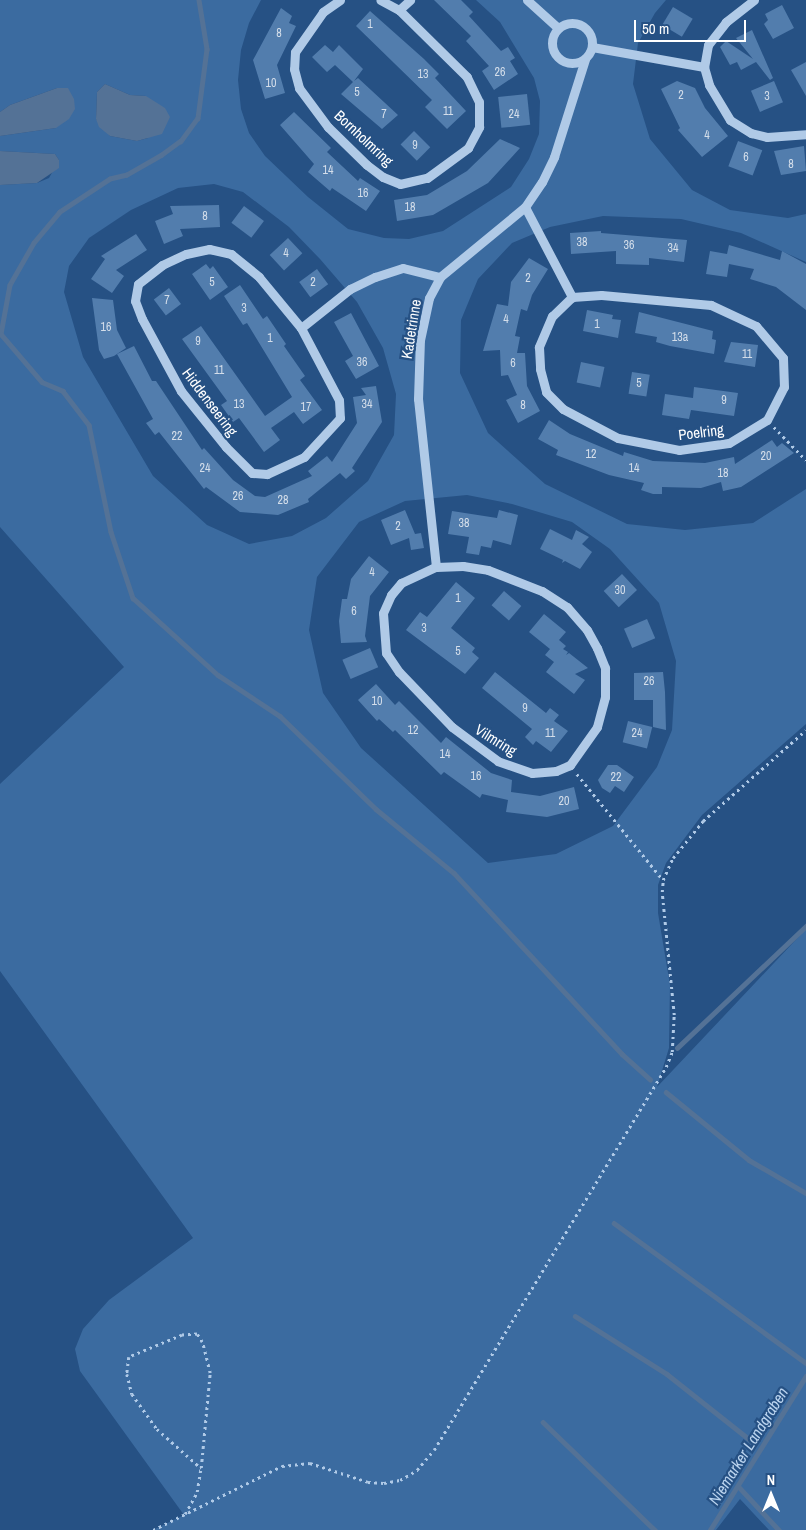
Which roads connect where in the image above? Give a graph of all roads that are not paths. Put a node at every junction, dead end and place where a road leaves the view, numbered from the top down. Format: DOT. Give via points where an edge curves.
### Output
graph roads {
  1 [pos="340,0"];
  2 [pos="380,0"];
  3 [pos="410,0"];
  4 [pos="527,0"];
  5 [pos="754,0"];
  6 [pos="399,10"];
  7 [pos="558,28"];
  8 [pos="592,47"];
  9 [pos="585,59"];
  10 [pos="704,67"];
  11 [pos="806,134"];
  12 [pos="525,207"];
  13 [pos="440,277"];
  14 [pos="572,298"];
  15 [pos="301,328"];
  16 [pos="436,567"];
  1 -- 6 [label="street, Bornholmring" via="323,12 296,52 294,70 299,88 328,126 367,165 400,184 427,178 468,148 479,126 479,102 467,77"];
  2 -- 6 [label="street, Bornholmring"];
  3 -- 6 [label="street"];
  4 -- 7 [label="street"];
  5 -- 10 [label="street" via="726,22 708,45"];
  7 -- 8 [label="street" via="570,22 582,25 591,34"];
  7 -- 9 [label="street" via="553,36 557,56 565,62"];
  8 -- 9 [label="street, Kadetrinne"];
  8 -- 10 [label="street"];
  9 -- 12 [label="street, Kadetrinne" via="554,157"];
  10 -- 11 [label="street" via="709,85 730,120 751,133 767,137"];
  12 -- 13 [label="street, Kadetrinne"];
  12 -- 14 [label="street"];
  13 -- 15 [label="street" via="403,268 374,278 350,289"];
  13 -- 16 [label="street, Kadetrinne" via="429,298 420,340 418,398"];
  14 -- 14 [label="street, Poelring" via="552,316 539,347 546,392 563,409 618,438 679,450 729,443 767,420 784,387 783,358 756,326 711,305 601,295"];
  15 -- 15 [label="street, Hiddenseering" via="259,278 231,254 209,249 186,254 162,265 138,284 135,301 142,319 181,391 226,447 252,473 267,474 304,457 340,418 339,400"];
  16 -- 16 [label="street, Vilmring" via="488,570 517,580 567,607 587,630 605,668 605,697 597,727 570,765 556,771 532,773 498,761 452,727 390,660 382,632 383,613 391,595 412,576"];
}
